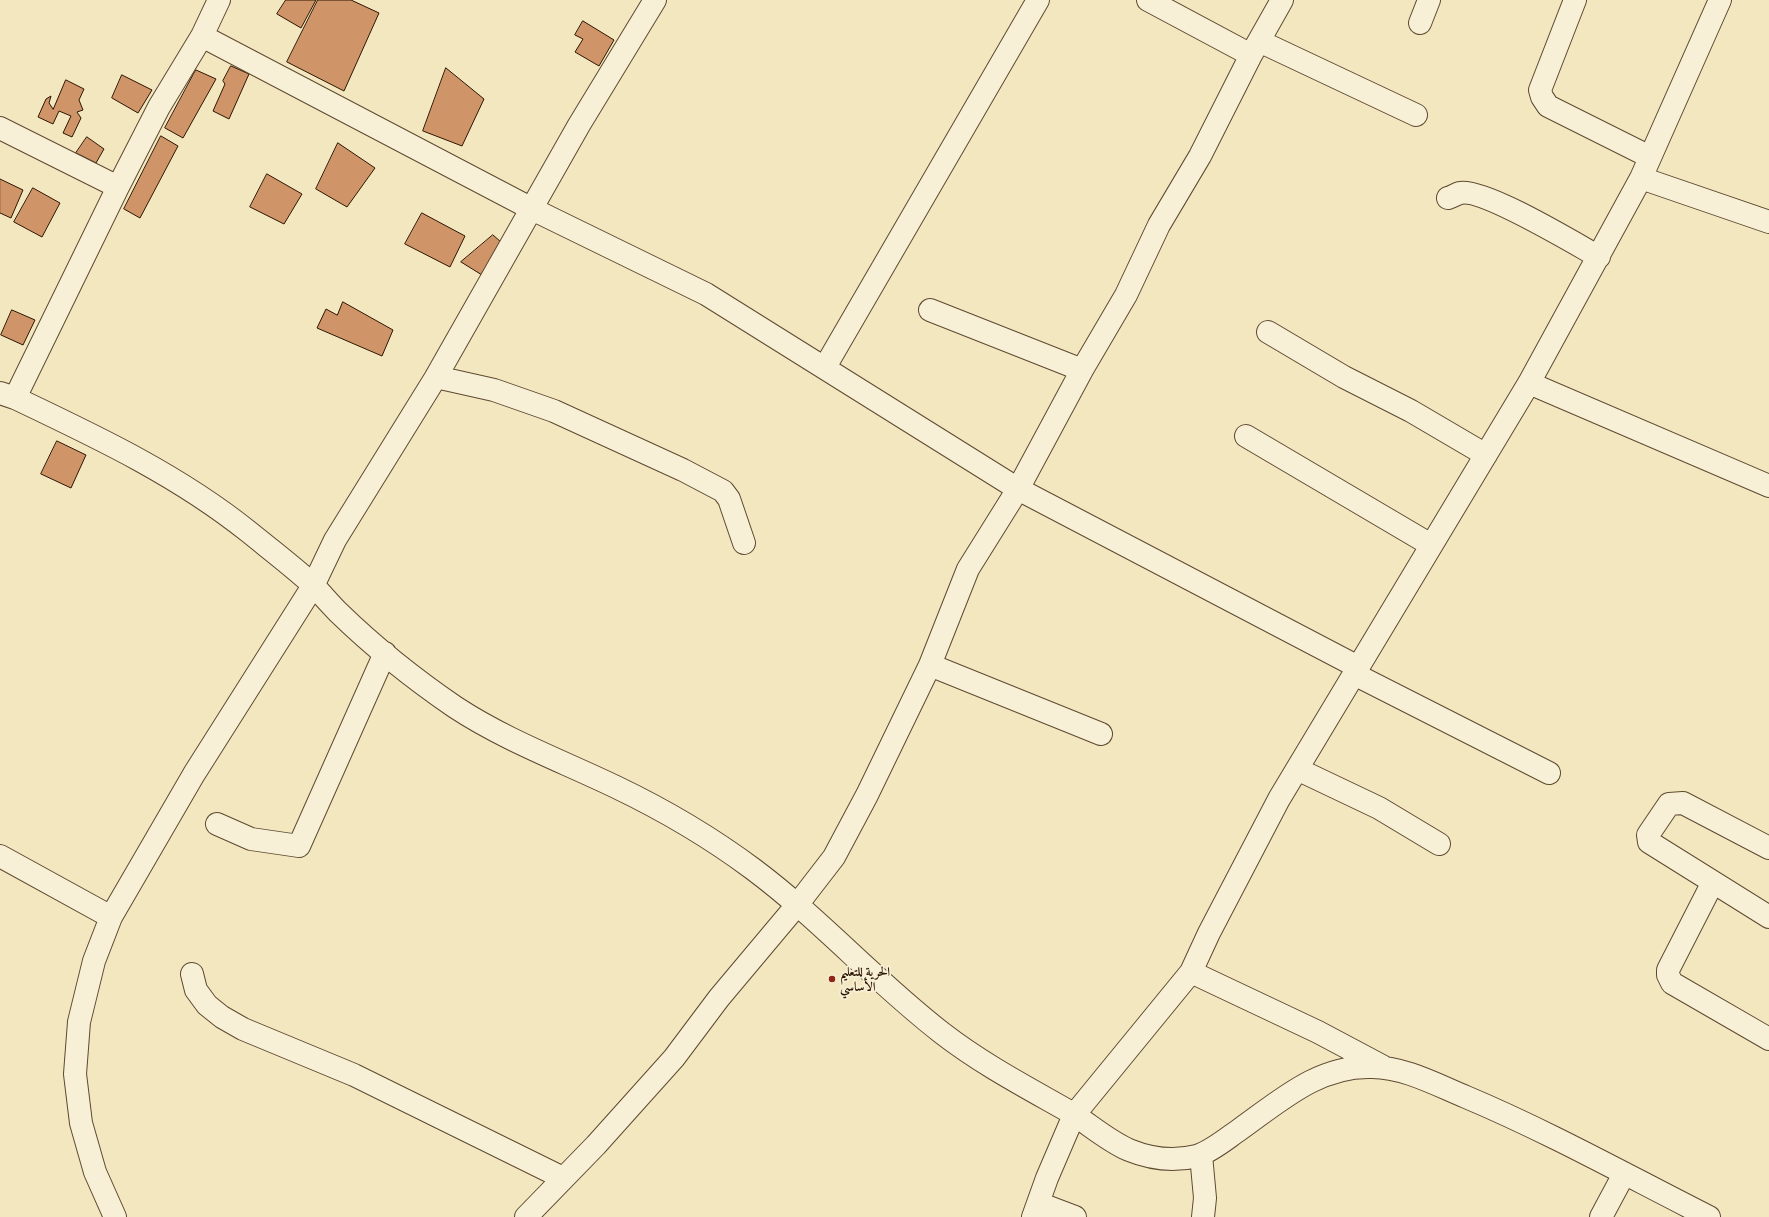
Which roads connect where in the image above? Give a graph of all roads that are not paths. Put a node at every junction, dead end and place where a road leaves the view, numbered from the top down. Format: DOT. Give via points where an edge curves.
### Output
graph roads {
  1 [pos="218,0"];
  2 [pos="655,0"];
  3 [pos="1038,0"];
  4 [pos="1148,0"];
  5 [pos="1282,0"];
  6 [pos="1429,0"];
  7 [pos="1575,0"];
  8 [pos="1720,0"];
  9 [pos="1420,23"];
  10 [pos="202,36"];
  11 [pos="1255,48"];
  12 [pos="1416,115"];
  13 [pos="0,128"];
  14 [pos="1650,157"];
  15 [pos="1641,178"];
  16 [pos="118,187"];
  17 [pos="1448,198"];
  18 [pos="532,209"];
  19 [pos="1769,222"];
  20 [pos="1599,257"];
  21 [pos="930,310"];
  22 [pos="1268,332"];
  23 [pos="824,367"];
  24 [pos="1082,370"];
  25 [pos="436,377"];
  26 [pos="1529,383"];
  27 [pos="8,395"];
  28 [pos="1246,436"];
  29 [pos="1486,455"];
  30 [pos="1769,486"];
  31 [pos="1018,489"];
  32 [pos="744,543"];
  33 [pos="1431,545"];
  34 [pos="313,586"];
  35 [pos="385,653"];
  36 [pos="930,666"];
  37 [pos="1356,671"];
  38 [pos="1101,734"];
  39 [pos="1297,769"];
  40 [pos="1549,773"];
  41 [pos="217,824"];
  42 [pos="1439,844"];
  43 [pos="1769,848"];
  44 [pos="0,856"];
  45 [pos="1713,882"];
  46 [pos="797,905"];
  47 [pos="111,917"];
  48 [pos="1769,917"];
  49 [pos="1191,972"];
  50 [pos="192,974"];
  51 [pos="1769,1039"];
  52 [pos="1385,1067"];
  53 [pos="1074,1115"];
  54 [pos="1201,1155"];
  55 [pos="1624,1174"];
  56 [pos="563,1178"];
  57 [pos="1036,1210"];
  58 [pos="114,1217"];
  59 [pos="526,1217"];
  60 [pos="1075,1217"];
  61 [pos="1203,1217"];
  62 [pos="1601,1217"];
  63 [pos="1709,1217"];
  1 -- 10 [label="street"];
  2 -- 18 [label="street" via="579,125"];
  3 -- 23 [label="street"];
  4 -- 11 [label="street"];
  5 -- 11 [label="street"];
  6 -- 9 [label="street"];
  7 -- 14 [label="street" via="1540,90 1542,97 1548,106"];
  8 -- 14 [label="street"];
  10 -- 16 [label="street" via="159,107"];
  10 -- 18 [label="street"];
  11 -- 12 [label="street"];
  11 -- 24 [label="street" via="1200,156 1159,225 1126,295"];
  13 -- 16 [label="street"];
  14 -- 15 [label="street"];
  15 -- 19 [label="street"];
  15 -- 20 [label="street"];
  16 -- 27 [label="street"];
  17 -- 20 [label="street" via="1460,193 1478,196 1522,214"];
  18 -- 23 [label="street" via="706,294"];
  18 -- 25 [label="street"];
  20 -- 26 [label="street"];
  21 -- 24 [label="street"];
  22 -- 29 [label="street"];
  23 -- 31 [label="street"];
  24 -- 31 [label="street"];
  25 -- 32 [label="street" via="494,390 554,411 723,491 729,499"];
  25 -- 34 [label="street" via="335,540"];
  26 -- 29 [label="street"];
  26 -- 30 [label="street"];
  27 -- 34 [label="street" via="138,458 175,480 244,528"];
  28 -- 33 [label="street"];
  29 -- 33 [label="street"];
  31 -- 36 [label="street" via="968,569"];
  31 -- 37 [label="street"];
  33 -- 37 [label="street"];
  34 -- 35 [label="street" via="338,612"];
  34 -- 47 [label="street" via="194,774"];
  35 -- 41 [label="street" via="299,846 252,839"];
  35 -- 46 [label="street" via="457,708 557,760 619,788 694,829 755,870"];
  36 -- 38 [label="street"];
  36 -- 46 [label="street" via="834,857"];
  37 -- 39 [label="street"];
  37 -- 40 [label="street"];
  39 -- 42 [label="street" via="1379,808"];
  39 -- 49 [label="street" via="1212,926"];
  43 -- 45 [label="street" via="1683,803 1670,804 1650,830 1650,842"];
  44 -- 47 [label="street"];
  45 -- 48 [label="street"];
  45 -- 51 [label="street" via="1668,970 1668,975 1672,983"];
  46 -- 53 [label="street" via="942,1033 990,1068"];
  46 -- 56 [label="street" via="719,998 674,1058"];
  47 -- 58 [label="street" via="94,960 79,1022 75,1074 81,1123 95,1172"];
  49 -- 52 [label="street"];
  49 -- 53 [label="street"];
  50 -- 56 [label="street" via="196,990 207,1005 243,1029 354,1075"];
  52 -- 54 [label="street" via="1346,1068 1315,1079"];
  52 -- 55 [label="street" via="1447,1089 1502,1113"];
  53 -- 54 [label="street" via="1123,1148 1151,1158 1174,1160"];
  53 -- 57 [label="street"];
  54 -- 61 [label="street" via="1205,1198"];
  55 -- 62 [label="street"];
  55 -- 63 [label="street"];
  56 -- 59 [label="street"];
  57 -- 60 [label="street"];
}
